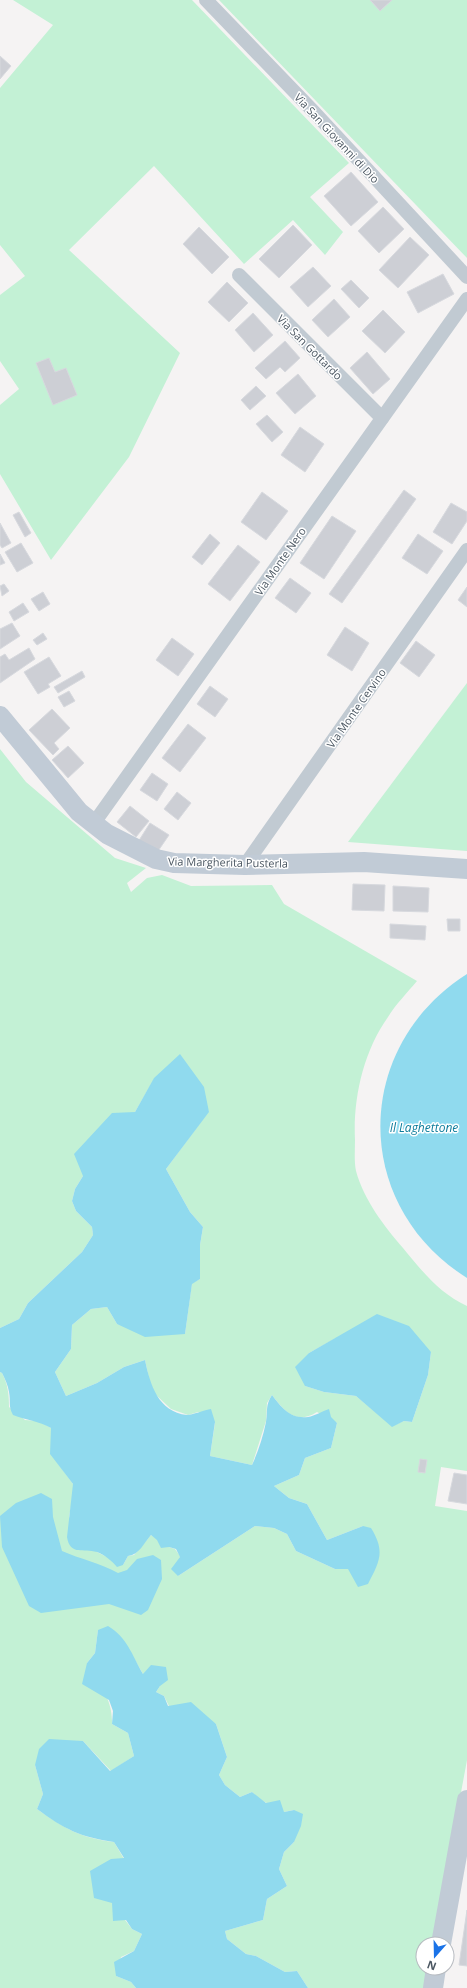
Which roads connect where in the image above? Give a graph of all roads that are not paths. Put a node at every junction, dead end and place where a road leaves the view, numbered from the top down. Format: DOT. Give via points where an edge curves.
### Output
graph roads {
  1 [pos="206,0"];
  2 [pos="239,275"];
  3 [pos="467,277"];
  4 [pos="467,298"];
  5 [pos="382,418"];
  6 [pos="467,550"];
  7 [pos="0,716"];
  8 [pos="94,823"];
  9 [pos="245,865"];
  10 [pos="467,869"];
  11 [pos="467,1800"];
  12 [pos="442,1936"];
  13 [pos="435,1976"];
  14 [pos="433,1988"];
  1 -- 3 [label="street, Via San Giovanni di Dio"];
  2 -- 5 [label="street, Via San Gottardo"];
  4 -- 5 [label="street, Via Monte Nero"];
  5 -- 8 [label="street, Via Monte Nero"];
  6 -- 9 [label="street, Via Monte Cervino"];
  7 -- 8 [label="street, Via Margherita Pusterla" via="79,812"];
  8 -- 9 [label="street, Via Margherita Pusterla" via="107,834 156,859 174,863"];
  9 -- 10 [label="street, Via Margherita Pusterla" via="364,862"];
  11 -- 12 [label="street"];
  13 -- 14 [label="street"];
}
